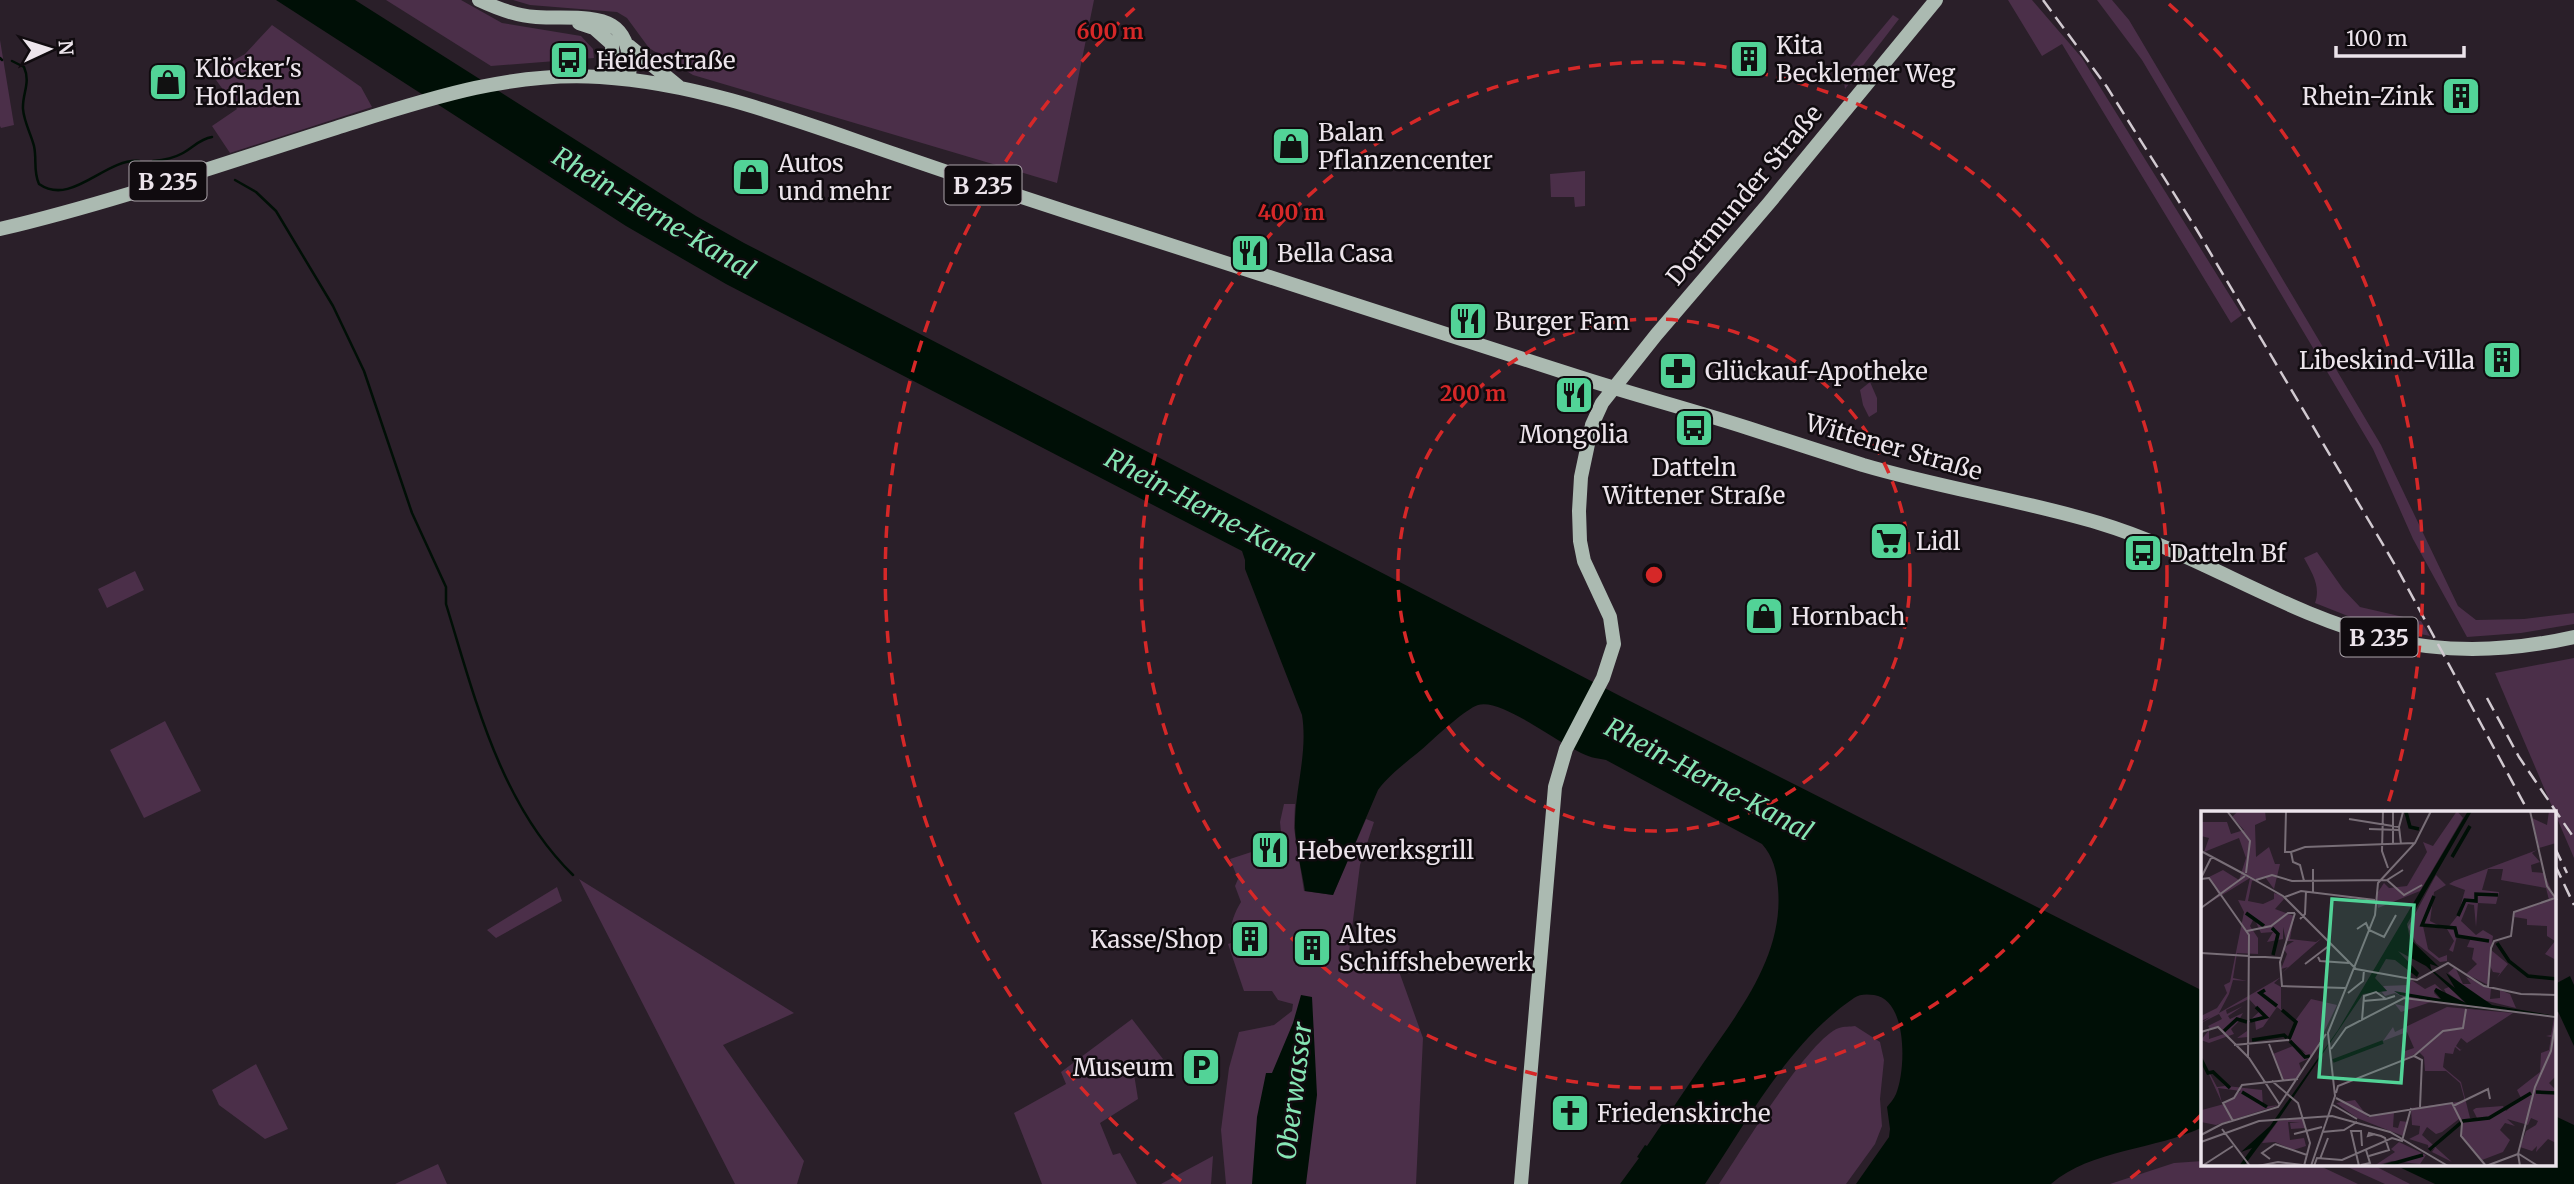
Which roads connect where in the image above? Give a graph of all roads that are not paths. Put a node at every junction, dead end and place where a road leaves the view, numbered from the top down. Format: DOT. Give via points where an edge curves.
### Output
graph roads {
  1 [pos="479,0"];
  2 [pos="1936,0"];
  3 [pos="572,18"];
  4 [pos="629,46"];
  5 [pos="613,78"];
  6 [pos="629,79"];
  7 [pos="680,88"];
  8 [pos="0,229"];
  9 [pos="1616,387"];
  10 [pos="2574,637"];
  11 [pos="1521,1184"];
  1 -- 3 [label="main road" via="520,15"];
  2 -- 9 [label="main road, Dortmunder Straße"];
  3 -- 4 [label="main road" via="600,19 613,26"];
  3 -- 5 [label="main road" via="594,28 612,44"];
  4 -- 6 [label="main road"];
  4 -- 7 [label="main road, B 235"];
  5 -- 6 [label="main road, B 235"];
  5 -- 8 [label="main road, B 235" via="510,81 405,106"];
  6 -- 7 [label="main road, B 235"];
  7 -- 9 [label="main road, Wittener Straße / B 235" via="812,125 981,184"];
  9 -- 10 [label="main road, Wittener Straße / B 235" via="1914,479 2107,526 2182,553 2308,612 2389,640 2444,649 2483,649"];
  9 -- 11 [label="main road, Dortmunder Straße" via="1592,425 1579,511 1584,561 1610,617 1613,649 1566,749 1555,788"];
}
